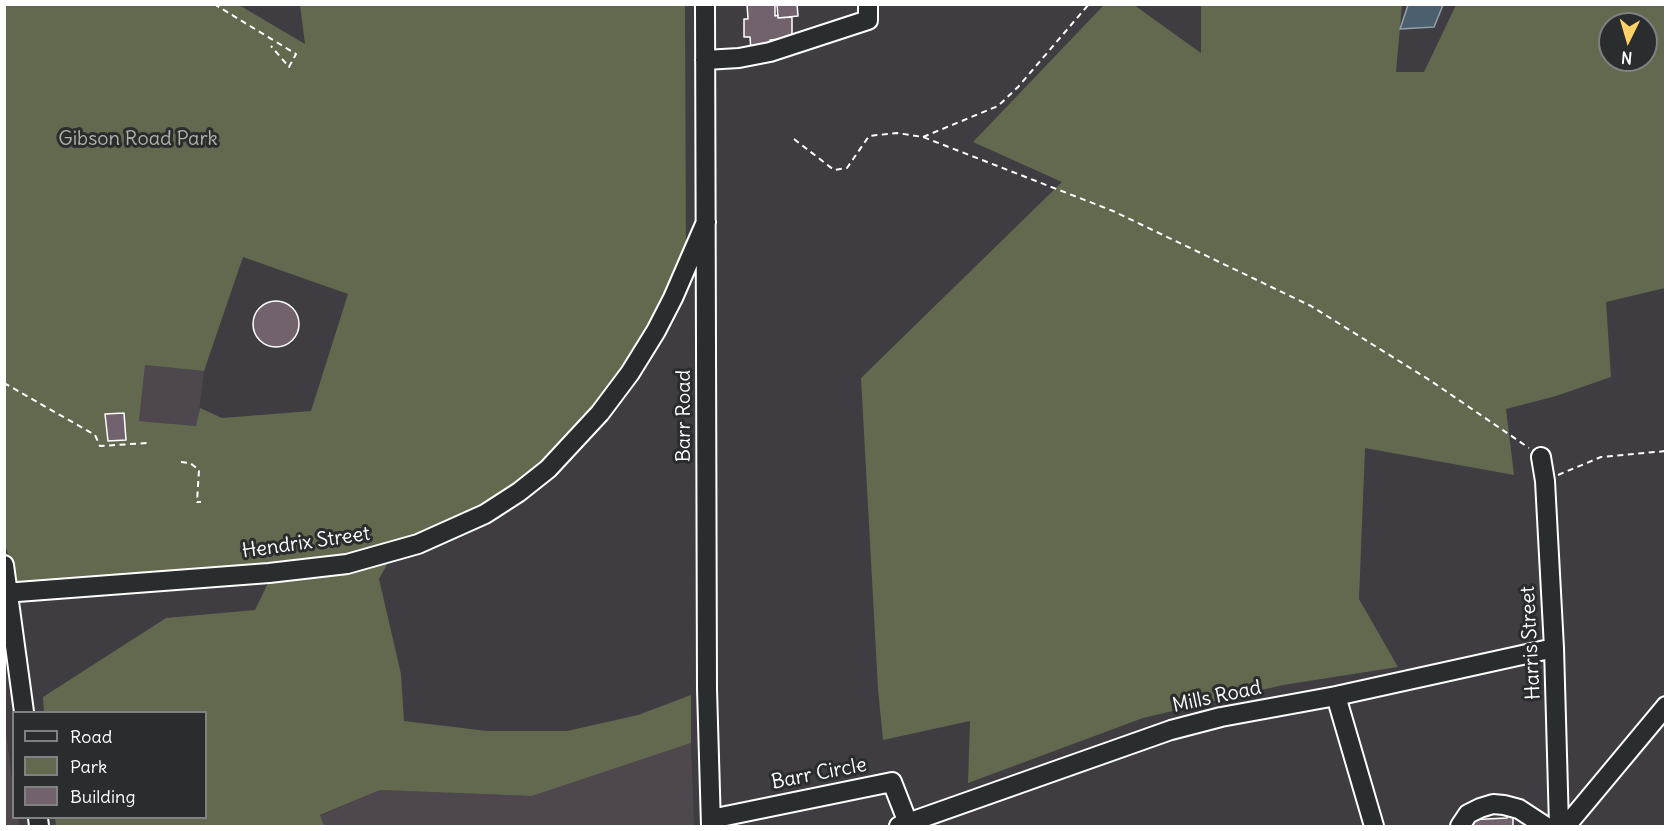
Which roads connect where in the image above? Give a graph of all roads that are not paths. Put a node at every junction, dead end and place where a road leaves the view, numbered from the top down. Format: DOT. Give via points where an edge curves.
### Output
graph roads {
  1 [pos="705,4"];
  2 [pos="868,4"];
  3 [pos="705,60"];
  4 [pos="706,222"];
  5 [pos="1541,457"];
  6 [pos="4,566"];
  7 [pos="6,593"];
  8 [pos="1554,648"];
  9 [pos="1336,696"];
  10 [pos="1665,706"];
  11 [pos="24,711"];
  12 [pos="711,823"];
  13 [pos="903,825"];
  14 [pos="1374,826"];
  15 [pos="1460,826"];
  16 [pos="1545,826"];
  17 [pos="1559,826"];
  18 [pos="1566,826"];
  1 -- 3 [label="street, Barr Road"];
  2 -- 3 [label="street" via="868,20 770,52"];
  3 -- 4 [label="street, Barr Road"];
  4 -- 7 [label="street, Hendrix Street" via="656,331 600,413 548,469 485,514 418,544 346,564"];
  4 -- 12 [label="street, Barr Road"];
  5 -- 8 [label="street, Harris Street"];
  6 -- 7 [label="street"];
  7 -- 11 [label="street"];
  8 -- 9 [label="street, Mills Road"];
  8 -- 17 [label="street, Harris Street"];
  9 -- 13 [label="street, Mills Road" via="1171,730"];
  9 -- 14 [label="street"];
  10 -- 18 [label="street"];
  12 -- 13 [label="street, Barr Circle" via="892,782"];
  15 -- 16 [label="street" via="1468,814 1493,804 1519,809"];
}
